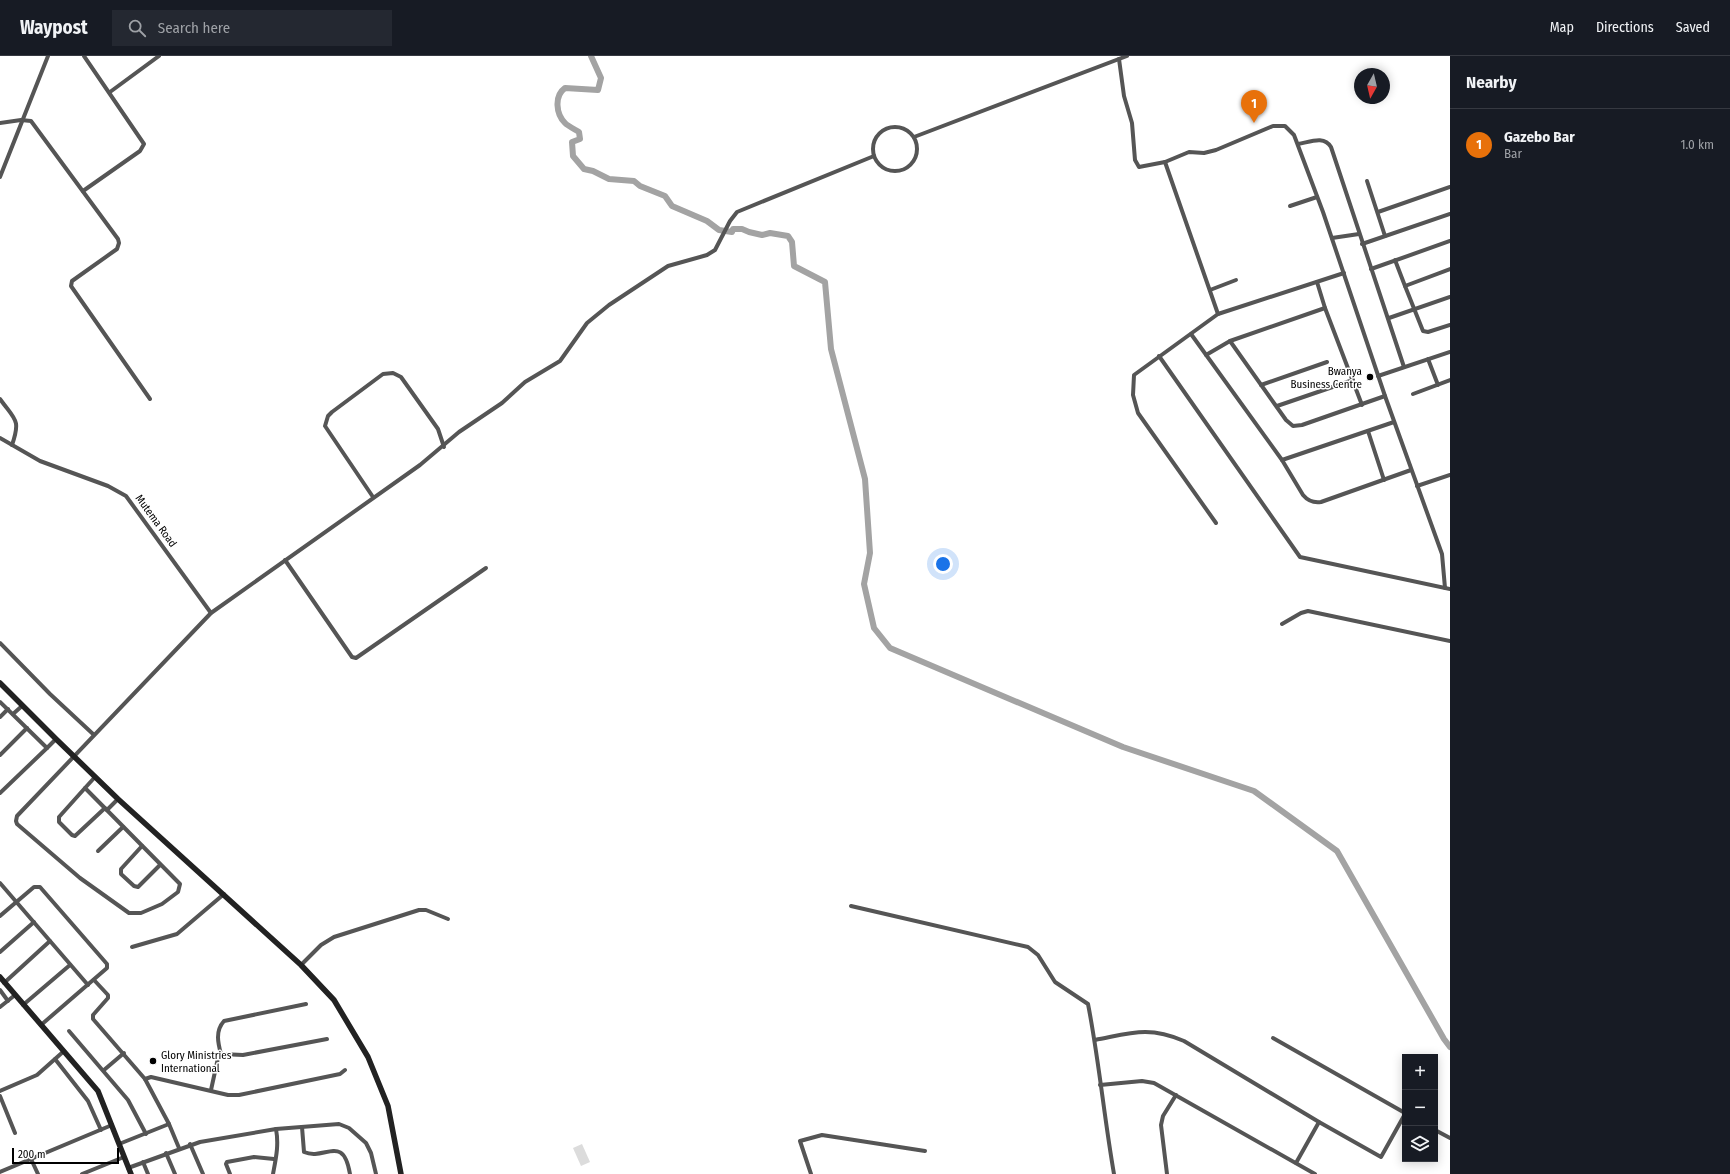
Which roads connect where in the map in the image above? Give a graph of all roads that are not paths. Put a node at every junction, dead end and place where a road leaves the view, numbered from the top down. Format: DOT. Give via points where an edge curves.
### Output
graph roads {
  1 [pos="48,56"];
  2 [pos="84,56"];
  3 [pos="159,56"];
  4 [pos="1127,56"];
  5 [pos="1119,59"];
  6 [pos="110,92"];
  7 [pos="21,120"];
  8 [pos="0,123"];
  9 [pos="914,137"];
  10 [pos="1298,144"];
  11 [pos="874,156"];
  12 [pos="1165,162"];
  13 [pos="0,176"];
  14 [pos="1367,181"];
  15 [pos="1450,187"];
  16 [pos="83,191"];
  17 [pos="1317,197"];
  18 [pos="1290,206"];
  19 [pos="1378,212"];
  20 [pos="1450,214"];
  21 [pos="1358,234"];
  22 [pos="1385,236"];
  23 [pos="1332,238"];
  24 [pos="1450,241"];
  25 [pos="1362,244"];
  26 [pos="1395,260"];
  27 [pos="1371,269"];
  28 [pos="1450,269"];
  29 [pos="1344,273"];
  30 [pos="1236,280"];
  31 [pos="1317,282"];
  32 [pos="1405,286"];
  33 [pos="1210,290"];
  34 [pos="1450,297"];
  35 [pos="1325,308"];
  36 [pos="1413,310"];
  37 [pos="1218,314"];
  38 [pos="1389,318"];
  39 [pos="1450,325"];
  40 [pos="1191,334"];
  41 [pos="1230,341"];
  42 [pos="1450,352"];
  43 [pos="1206,355"];
  44 [pos="1159,356"];
  45 [pos="1428,359"];
  46 [pos="1327,362"];
  47 [pos="1404,367"];
  48 [pos="1378,376"];
  49 [pos="1352,380"];
  50 [pos="1450,380"];
  51 [pos="1261,385"];
  52 [pos="1438,385"];
  53 [pos="1413,394"];
  54 [pos="1385,396"];
  55 [pos="0,399"];
  56 [pos="150,399"];
  57 [pos="1362,405"];
  58 [pos="1277,406"];
  59 [pos="1394,422"];
  60 [pos="1368,430"];
  61 [pos="0,438"];
  62 [pos="12,445"];
  63 [pos="444,447"];
  64 [pos="1282,460"];
  65 [pos="1411,470"];
  66 [pos="1450,475"];
  67 [pos="1384,480"];
  68 [pos="1417,486"];
  69 [pos="373,497"];
  70 [pos="1216,524"];
  71 [pos="285,560"];
  72 [pos="486,568"];
  73 [pos="1445,588"];
  74 [pos="1450,589"];
  75 [pos="211,613"];
  76 [pos="1282,624"];
  77 [pos="1450,641"];
  78 [pos="0,644"];
  79 [pos="0,682"];
  80 [pos="0,702"];
  81 [pos="22,706"];
  82 [pos="8,709"];
  83 [pos="13,714"];
  84 [pos="0,717"];
  85 [pos="27,728"];
  86 [pos="94,734"];
  87 [pos="56,739"];
  88 [pos="47,748"];
  89 [pos="0,755"];
  90 [pos="74,757"];
  91 [pos="95,777"];
  92 [pos="85,788"];
  93 [pos="0,793"];
  94 [pos="118,799"];
  95 [pos="106,809"];
  96 [pos="123,826"];
  97 [pos="142,846"];
  98 [pos="98,851"];
  99 [pos="160,865"];
  100 [pos="0,883"];
  101 [pos="224,894"];
  102 [pos="16,902"];
  103 [pos="851,906"];
  104 [pos="0,916"];
  105 [pos="448,919"];
  106 [pos="34,922"];
  107 [pos="50,941"];
  108 [pos="132,947"];
  109 [pos="0,952"];
  110 [pos="70,965"];
  111 [pos="301,965"];
  112 [pos="0,977"];
  113 [pos="94,980"];
  114 [pos="4,983"];
  115 [pos="88,985"];
  116 [pos="0,990"];
  117 [pos="15,995"];
  118 [pos="8,1001"];
  119 [pos="306,1004"];
  120 [pos="23,1005"];
  121 [pos="0,1007"];
  122 [pos="41,1025"];
  123 [pos="69,1031"];
  124 [pos="1273,1038"];
  125 [pos="327,1039"];
  126 [pos="1095,1040"];
  127 [pos="64,1051"];
  128 [pos="124,1053"];
  129 [pos="221,1054"];
  130 [pos="55,1059"];
  131 [pos="104,1070"];
  132 [pos="345,1070"];
  133 [pos="145,1079"];
  134 [pos="1100,1085"];
  135 [pos="210,1090"];
  136 [pos="0,1091"];
  137 [pos="1176,1095"];
  138 [pos="0,1096"];
  139 [pos="1402,1111"];
  140 [pos="1402,1118"];
  141 [pos="1319,1122"];
  142 [pos="169,1124"];
  143 [pos="112,1125"];
  144 [pos="302,1126"];
  145 [pos="276,1129"];
  146 [pos="100,1130"];
  147 [pos="1438,1132"];
  148 [pos="15,1133"];
  149 [pos="146,1134"];
  150 [pos="1450,1138"];
  151 [pos="120,1144"];
  152 [pos="190,1144"];
  153 [pos="180,1148"];
  154 [pos="925,1151"];
  155 [pos="166,1153"];
  156 [pos="124,1157"];
  157 [pos="31,1158"];
  158 [pos="274,1159"];
  159 [pos="143,1162"];
  160 [pos="1296,1163"];
  161 [pos="128,1168"];
  162 [pos="2,1172"];
  163 [pos="38,1174"];
  164 [pos="82,1174"];
  165 [pos="131,1174"];
  166 [pos="148,1174"];
  167 [pos="175,1174"];
  168 [pos="203,1174"];
  169 [pos="230,1174"];
  170 [pos="273,1174"];
  171 [pos="350,1174"];
  172 [pos="376,1174"];
  173 [pos="401,1174"];
  174 [pos="811,1174"];
  175 [pos="1114,1174"];
  176 [pos="1167,1174"];
  177 [pos="1315,1174"];
  1 -- 7 [label="street"];
  2 -- 6 [label="street"];
  3 -- 6 [label="street"];
  4 -- 5 [label="street"];
  5 -- 9 [label="street"];
  5 -- 12 [label="street" via="1124,96 1132,123 1135,160 1139,167"];
  6 -- 16 [label="street" via="144,146"];
  7 -- 8 [label="street"];
  7 -- 13 [label="street"];
  7 -- 16 [label="street" via="31,121"];
  9 -- 11 [label="street" via="902,128 892,127 883,130 876,137 873,146"];
  9 -- 11 [label="street" via="916,157 910,165 901,170 890,170 880,165"];
  10 -- 12 [label="street" via="1292,131 1285,126 1277,125 1216,150 1204,153 1189,152"];
  10 -- 17 [label="street"];
  10 -- 21 [label="street" via="1322,140 1329,144"];
  11 -- 63 [label="street" via="737,212 715,250 668,266 609,305 587,323 560,361 524,382 502,404 459,432"];
  12 -- 33 [label="street"];
  14 -- 19 [label="street"];
  15 -- 19 [label="street"];
  16 -- 56 [label="street" via="119,243 117,249 72,281 71,286"];
  17 -- 18 [label="street"];
  17 -- 23 [label="street"];
  19 -- 22 [label="street"];
  20 -- 22 [label="street"];
  21 -- 23 [label="street"];
  21 -- 25 [label="street"];
  22 -- 25 [label="street"];
  23 -- 29 [label="street"];
  24 -- 26 [label="street"];
  25 -- 27 [label="street"];
  26 -- 27 [label="street"];
  26 -- 32 [label="street"];
  27 -- 38 [label="street"];
  28 -- 32 [label="street"];
  29 -- 31 [label="street"];
  29 -- 48 [label="street"];
  30 -- 33 [label="street"];
  31 -- 35 [label="street"];
  31 -- 37 [label="street"];
  32 -- 36 [label="street"];
  33 -- 37 [label="street"];
  34 -- 36 [label="street"];
  35 -- 41 [label="street"];
  35 -- 49 [label="street"];
  36 -- 38 [label="street"];
  36 -- 39 [label="street" via="1424,332"];
  37 -- 40 [label="street"];
  38 -- 47 [label="street"];
  40 -- 43 [label="street"];
  40 -- 44 [label="street"];
  41 -- 43 [label="street"];
  41 -- 51 [label="street"];
  42 -- 45 [label="street"];
  43 -- 64 [label="street"];
  44 -- 70 [label="street" via="1134,375 1132,387 1135,407"];
  44 -- 73 [label="street" via="1300,557"];
  45 -- 47 [label="street"];
  45 -- 52 [label="street"];
  46 -- 51 [label="street"];
  47 -- 48 [label="street"];
  48 -- 54 [label="street"];
  49 -- 57 [label="street"];
  49 -- 58 [label="street"];
  50 -- 52 [label="street"];
  51 -- 58 [label="street"];
  52 -- 53 [label="street"];
  54 -- 57 [label="street"];
  54 -- 59 [label="street"];
  55 -- 62 [label="street" via="17,423"];
  57 -- 58 [label="street" via="1297,426 1288,423"];
  59 -- 60 [label="street"];
  59 -- 65 [label="street"];
  60 -- 64 [label="street"];
  60 -- 67 [label="street"];
  61 -- 62 [label="street, Mutema Road"];
  62 -- 75 [label="street, Mutema Road" via="40,461 108,486 126,496"];
  63 -- 69 [label="street"];
  63 -- 69 [label="street" via="438,429 401,377 393,373 383,374 332,412 325,426"];
  64 -- 67 [label="street" via="1303,495 1313,502 1321,502"];
  65 -- 67 [label="street"];
  65 -- 68 [label="street"];
  66 -- 68 [label="street"];
  68 -- 73 [label="street" via="1442,554"];
  69 -- 71 [label="street"];
  71 -- 72 [label="street" via="352,657 356,658"];
  71 -- 75 [label="street"];
  73 -- 74 [label="street"];
  75 -- 86 [label="street"];
  76 -- 77 [label="street" via="1301,612 1308,612"];
  78 -- 86 [label="street"];
  79 -- 81 [label="main road"];
  80 -- 82 [label="street"];
  81 -- 83 [label="street"];
  81 -- 87 [label="main road"];
  82 -- 83 [label="street"];
  82 -- 84 [label="street"];
  83 -- 85 [label="street"];
  85 -- 88 [label="street"];
  85 -- 89 [label="street"];
  86 -- 90 [label="street"];
  87 -- 88 [label="street"];
  87 -- 90 [label="main road"];
  88 -- 93 [label="street"];
  90 -- 91 [label="main road"];
  90 -- 99 [label="street" via="17,816 17,824 80,878 131,914 141,913 162,904 178,892 178,881"];
  91 -- 92 [label="street"];
  91 -- 94 [label="main road"];
  92 -- 95 [label="street"];
  92 -- 95 [label="street" via="58,818 59,822 72,835 76,835"];
  94 -- 95 [label="street"];
  94 -- 101 [label="main road"];
  95 -- 96 [label="street"];
  96 -- 97 [label="street"];
  96 -- 98 [label="street"];
  97 -- 99 [label="street"];
  97 -- 99 [label="street" via="121,869 121,874 138,887"];
  100 -- 102 [label="street"];
  101 -- 108 [label="street" via="177,934"];
  101 -- 111 [label="main road"];
  102 -- 104 [label="street"];
  102 -- 106 [label="street"];
  102 -- 113 [label="street" via="34,888 42,889 106,964 107,968"];
  103 -- 126 [label="street" via="1028,947 1038,955 1055,982 1088,1004"];
  105 -- 111 [label="street" via="423,910 339,935 321,945"];
  106 -- 107 [label="street"];
  106 -- 109 [label="street"];
  107 -- 110 [label="street"];
  107 -- 114 [label="street"];
  110 -- 115 [label="street"];
  110 -- 120 [label="street"];
  111 -- 173 [label="main road" via="334,1000 368,1057 388,1106"];
  112 -- 114 [label="main road"];
  113 -- 115 [label="street"];
  113 -- 128 [label="street" via="108,998 92,1019"];
  114 -- 117 [label="main road"];
  115 -- 122 [label="street"];
  116 -- 118 [label="street"];
  117 -- 118 [label="street"];
  117 -- 120 [label="main road"];
  118 -- 121 [label="street"];
  119 -- 129 [label="street" via="224,1021 218,1038"];
  120 -- 122 [label="main road"];
  122 -- 127 [label="main road"];
  123 -- 131 [label="street"];
  124 -- 139 [label="street"];
  125 -- 129 [label="street" via="243,1055"];
  126 -- 134 [label="street"];
  126 -- 141 [label="street" via="1144,1031 1171,1036 1184,1041"];
  127 -- 130 [label="street"];
  127 -- 143 [label="main road" via="98,1091"];
  128 -- 131 [label="street"];
  128 -- 133 [label="street"];
  129 -- 135 [label="street"];
  130 -- 136 [label="street" via="37,1075"];
  130 -- 146 [label="street" via="88,1101"];
  131 -- 149 [label="street" via="128,1100"];
  132 -- 135 [label="street" via="340,1074 239,1095"];
  133 -- 135 [label="street" via="152,1077"];
  133 -- 142 [label="street"];
  134 -- 137 [label="street" via="1146,1081"];
  134 -- 175 [label="street"];
  137 -- 160 [label="street"];
  137 -- 176 [label="street" via="1163,1116 1161,1125"];
  138 -- 148 [label="street"];
  140 -- 141 [label="street" via="1381,1157"];
  141 -- 160 [label="street"];
  142 -- 149 [label="street"];
  142 -- 153 [label="street"];
  143 -- 146 [label="street"];
  143 -- 151 [label="main road"];
  144 -- 145 [label="street"];
  144 -- 171 [label="street" via="304,1152 339,1152 347,1158"];
  144 -- 172 [label="street" via="338,1124 349,1128 368,1145"];
  145 -- 152 [label="street"];
  145 -- 158 [label="street" via="278,1145"];
  146 -- 157 [label="street"];
  147 -- 150 [label="street"];
  149 -- 151 [label="street"];
  151 -- 156 [label="main road"];
  152 -- 153 [label="street"];
  152 -- 168 [label="street"];
  153 -- 155 [label="street"];
  154 -- 174 [label="street" via="822,1135 800,1142"];
  155 -- 159 [label="street"];
  155 -- 167 [label="street"];
  156 -- 161 [label="main road"];
  156 -- 164 [label="street"];
  157 -- 162 [label="street"];
  157 -- 163 [label="street"];
  158 -- 169 [label="street" via="254,1157 227,1162"];
  158 -- 170 [label="street"];
  159 -- 161 [label="street"];
  159 -- 166 [label="street"];
  160 -- 177 [label="street"];
  161 -- 165 [label="main road"];
}
